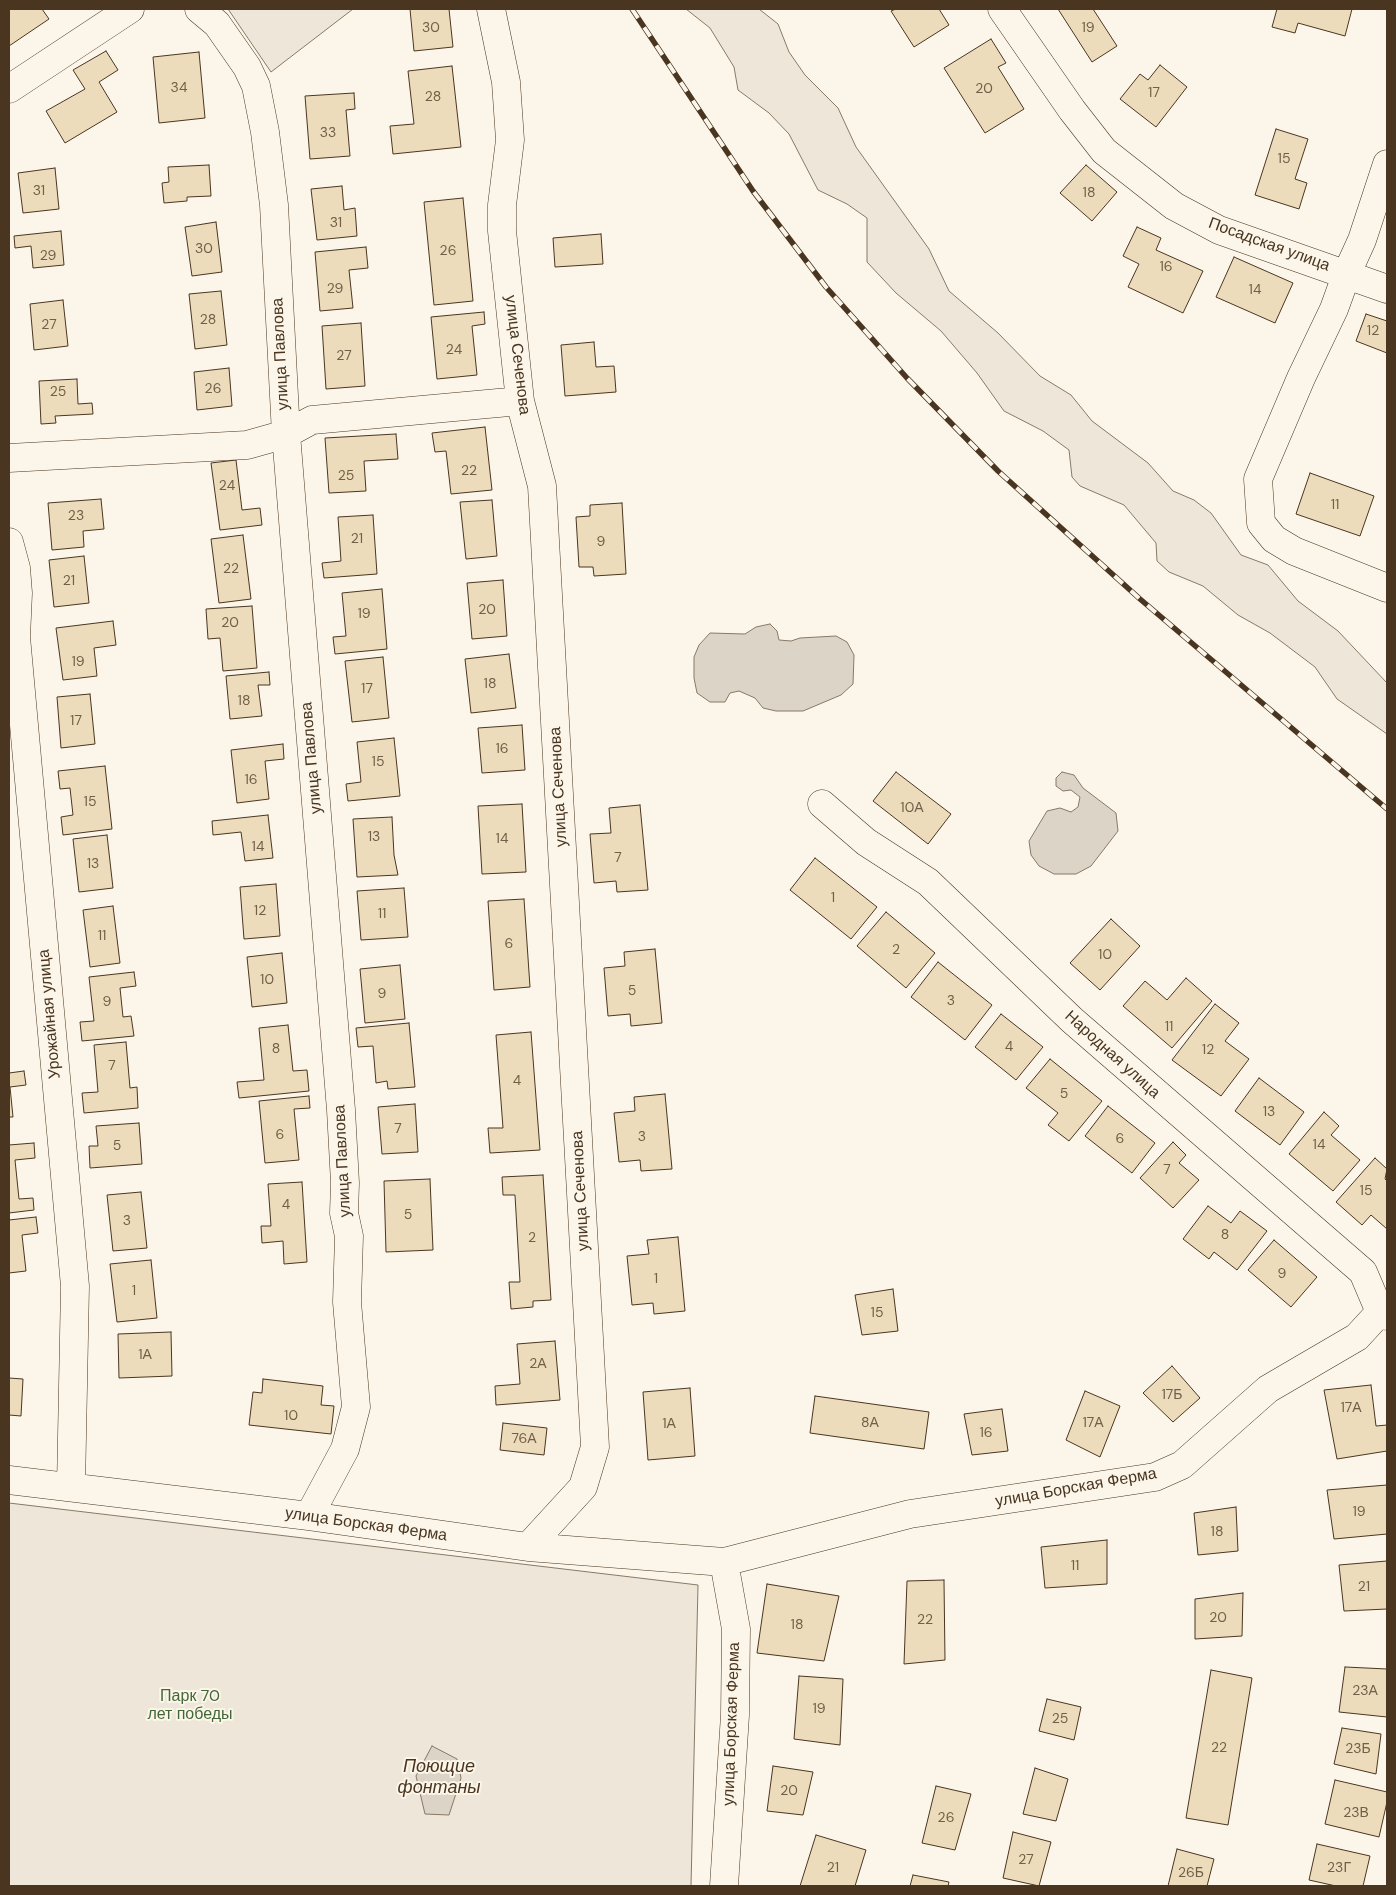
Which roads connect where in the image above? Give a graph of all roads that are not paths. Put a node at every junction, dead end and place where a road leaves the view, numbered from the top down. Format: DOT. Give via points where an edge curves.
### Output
graph roads {
  1 [pos="130,9"];
  2 [pos="198,9"];
  3 [pos="491,9"];
  4 [pos="1002,9"];
  5 [pos="9,89"];
  6 [pos="1387,164"];
  7 [pos="1347,272"];
  8 [pos="1387,288"];
  9 [pos="520,401"];
  10 [pos="286,434"];
  11 [pos="9,458"];
  12 [pos="9,542"];
  13 [pos="1387,588"];
  14 [pos="822,804"];
  15 [pos="1384,1314"];
  16 [pos="9,1480"];
  17 [pos="72,1487"];
  18 [pos="309,1516"];
  19 [pos="528,1547"];
  20 [pos="724,1562"];
  21 [pos="724,1886"];
  1 -- 5 [label="street"];
  2 -- 10 [label="street, улица Павлова" via="216,24 256,86 274,205"];
  3 -- 9 [label="street, улица Сеченова" via="506,82 510,140 502,231"];
  4 -- 7 [label="street, Посадская улица" via="1104,151 1135,177 1174,206 1219,230 1278,252"];
  6 -- 7 [label="street" via="1362,240"];
  7 -- 8 [label="street, Посадская улица"];
  7 -- 13 [label="street" via="1334,309 1258,479 1261,523 1274,539 1294,551"];
  9 -- 10 [label="street" via="312,420"];
  9 -- 19 [label="street, улица Сеченова" via="542,486 595,1447 583,1487"];
  10 -- 11 [label="street" via="247,445"];
  10 -- 18 [label="street, улица Павлова" via="341,1110 344,1213 349,1236 347,1302 356,1407 345,1449"];
  12 -- 17 [label="street, Урожайная улица" via="16,568 16,637 75,1286"];
  14 -- 15 [label="street, Народная улица" via="866,842 928,882 1072,1020 1363,1272"];
  15 -- 20 [label="street, улица Борская Ферма" via="1357,1337 1268,1389 1182,1465 1155,1477 910,1514"];
  16 -- 17 [label="street, улица Борская Ферма"];
  17 -- 18 [label="street, улица Борская Ферма"];
  18 -- 19 [label="street, улица Борская Ферма"];
  19 -- 20 [label="street, улица Борская Ферма"];
  20 -- 21 [label="street, улица Борская Ферма" via="736,1629 735,1716"];
}
